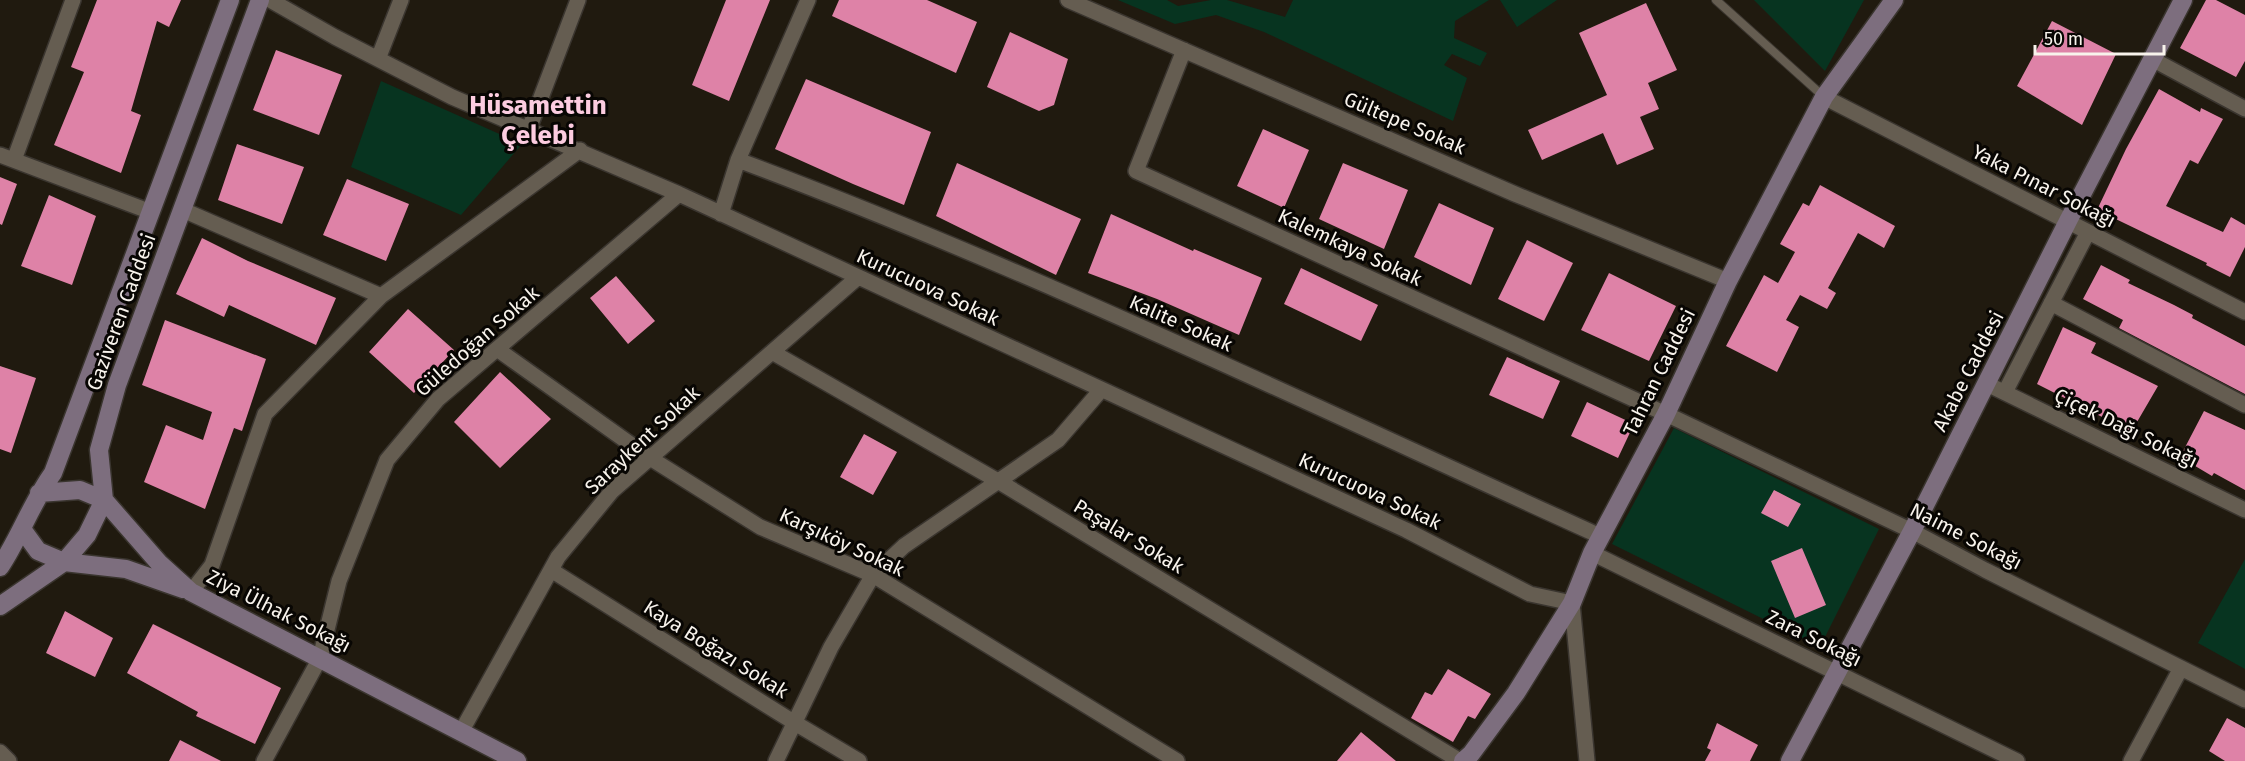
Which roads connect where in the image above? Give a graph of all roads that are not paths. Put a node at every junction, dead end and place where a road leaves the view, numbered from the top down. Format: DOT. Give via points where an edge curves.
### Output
graph roads {
  1 [pos="73,0"];
  2 [pos="230,0"];
  3 [pos="260,0"];
  4 [pos="270,0"];
  5 [pos="401,0"];
  6 [pos="578,0"];
  7 [pos="808,0"];
  8 [pos="1070,0"];
  9 [pos="1716,0"];
  10 [pos="1894,0"];
  11 [pos="2183,0"];
  12 [pos="1184,50"];
  13 [pos="378,58"];
  14 [pos="2151,58"];
  15 [pos="1824,98"];
  16 [pos="2245,110"];
  17 [pos="530,129"];
  18 [pos="580,150"];
  19 [pos="7,157"];
  20 [pos="738,160"];
  21 [pos="679,194"];
  22 [pos="183,210"];
  23 [pos="151,213"];
  24 [pos="721,214"];
  25 [pos="2068,221"];
  26 [pos="2088,232"];
  27 [pos="857,278"];
  28 [pos="1728,281"];
  29 [pos="381,296"];
  30 [pos="2051,303"];
  31 [pos="2245,312"];
  32 [pos="496,349"];
  33 [pos="772,352"];
  34 [pos="1987,384"];
  35 [pos="1101,390"];
  36 [pos="2005,392"];
  37 [pos="2245,405"];
  38 [pos="1666,414"];
  39 [pos="650,458"];
  40 [pos="998,481"];
  41 [pos="39,493"];
  42 [pos="104,500"];
  43 [pos="2245,510"];
  44 [pos="22,530"];
  45 [pos="1912,531"];
  46 [pos="1600,536"];
  47 [pos="1592,553"];
  48 [pos="64,562"];
  49 [pos="0,567"];
  50 [pos="551,570"];
  51 [pos="873,575"];
  52 [pos="191,592"];
  53 [pos="1572,603"];
  54 [pos="0,606"];
  55 [pos="320,658"];
  56 [pos="2181,668"];
  57 [pos="1837,672"];
  58 [pos="2245,700"];
  59 [pos="795,723"];
  60 [pos="461,732"];
  61 [pos="0,752"];
  62 [pos="9,761"];
  63 [pos="264,761"];
  64 [pos="517,761"];
  65 [pos="776,761"];
  66 [pos="859,761"];
  67 [pos="1177,761"];
  68 [pos="1461,761"];
  69 [pos="1587,761"];
  70 [pos="1790,761"];
  71 [pos="2017,761"];
  72 [pos="2131,761"];
  1 -- 19 [label="street"];
  2 -- 23 [label="street, Gaziveren Caddesi"];
  3 -- 22 [label="street, Gaziveren Caddesi"];
  4 -- 13 [label="street, Kurucuova Sokak"];
  5 -- 13 [label="street"];
  6 -- 17 [label="street"];
  7 -- 20 [label="street"];
  8 -- 12 [label="street, Gültepe Sokak"];
  9 -- 15 [label="lane"];
  10 -- 15 [label="street, Tahran Caddesi"];
  11 -- 14 [label="street, Akabe Caddesi"];
  12 -- 28 [label="street, Gültepe Sokak" via="1515,194"];
  12 -- 38 [label="street, Kalemkaya Sokak" via="1136,171"];
  13 -- 17 [label="street, Kurucuova Sokak" via="452,97"];
  14 -- 16 [label="street"];
  14 -- 25 [label="street, Akabe Caddesi"];
  15 -- 25 [label="street, Yaka Pınar Sokağı"];
  15 -- 28 [label="street, Tahran Caddesi"];
  17 -- 18 [label="street, Kurucuova Sokak"];
  18 -- 21 [label="street, Kurucuova Sokak"];
  18 -- 29 [label="street"];
  19 -- 23 [label="street"];
  20 -- 24 [label="street"];
  20 -- 46 [label="street, Kalite Sokak" via="1046,285"];
  21 -- 24 [label="street, Kurucuova Sokak"];
  21 -- 32 [label="street, Güledoğan Sokak"];
  22 -- 29 [label="street"];
  22 -- 42 [label="street, Gaziveren Caddesi" via="117,385 99,450"];
  23 -- 41 [label="street, Gaziveren Caddesi" via="53,473"];
  24 -- 27 [label="street, Kurucuova Sokak"];
  25 -- 26 [label="street, Yaka Pınar Sokağı"];
  25 -- 34 [label="street, Akabe Caddesi"];
  26 -- 30 [label="street"];
  26 -- 31 [label="street, Yaka Pınar Sokağı"];
  27 -- 33 [label="street, Saraykent Sokak"];
  27 -- 35 [label="street, Kurucuova Sokak"];
  28 -- 38 [label="street, Tahran Caddesi"];
  29 -- 52 [label="street" via="265,414 212,565"];
  30 -- 36 [label="street"];
  30 -- 37 [label="street"];
  32 -- 39 [label="street, Karşıköy Sokak"];
  32 -- 55 [label="street, Güledoğan Sokak" via="438,399 387,460 339,581"];
  33 -- 39 [label="street, Saraykent Sokak"];
  33 -- 40 [label="street, Paşalar Sokak"];
  34 -- 36 [label="street, Çiçek Dağı Sokağı"];
  34 -- 45 [label="street, Akabe Caddesi"];
  35 -- 40 [label="street" via="1058,440"];
  35 -- 53 [label="street, Kurucuova Sokak" via="1406,530 1530,594"];
  36 -- 43 [label="street, Çiçek Dağı Sokağı"];
  38 -- 45 [label="street, Naime Sokağı"];
  38 -- 46 [label="street, Tahran Caddesi"];
  39 -- 50 [label="street, Saraykent Sokak" via="612,491"];
  39 -- 51 [label="street, Karşıköy Sokak" via="760,527"];
  40 -- 51 [label="street" via="904,546"];
  40 -- 68 [label="street, Paşalar Sokak"];
  41 -- 42 [label="street, Ziya Ülhak Sokağı" via="80,490"];
  41 -- 44 [label="street, Gaziveren Caddesi"];
  42 -- 48 [label="street" via="87,536"];
  42 -- 52 [label="street, Ziya Ülhak Sokağı" via="159,563"];
  44 -- 48 [label="street" via="38,551"];
  44 -- 49 [label="street, Gaziveren Caddesi"];
  45 -- 56 [label="street, Naime Sokağı"];
  45 -- 57 [label="street, Akabe Caddesi"];
  46 -- 47 [label="street, Tahran Caddesi"];
  47 -- 53 [label="street, Tahran Caddesi"];
  47 -- 57 [label="street, Zara Sokağı"];
  48 -- 52 [label="street" via="126,569"];
  48 -- 54 [label="street"];
  50 -- 59 [label="street, Kaya Boğazı Sokak"];
  50 -- 60 [label="street, Saraykent Sokak"];
  51 -- 59 [label="street" via="831,647"];
  51 -- 67 [label="street, Karşıköy Sokak"];
  52 -- 55 [label="street, Ziya Ülhak Sokağı"];
  53 -- 68 [label="street, Tahran Caddesi" via="1516,693 1472,754"];
  53 -- 69 [label="street"];
  55 -- 60 [label="street, Ziya Ülhak Sokağı"];
  55 -- 63 [label="street, Güledoğan Sokak"];
  56 -- 58 [label="street, Naime Sokağı"];
  56 -- 72 [label="street"];
  57 -- 70 [label="street, Akabe Caddesi"];
  57 -- 71 [label="street, Zara Sokağı"];
  59 -- 65 [label="street"];
  59 -- 66 [label="street, Kaya Boğazı Sokak"];
  60 -- 64 [label="street, Ziya Ülhak Sokağı"];
  61 -- 62 [label="street"];
}
